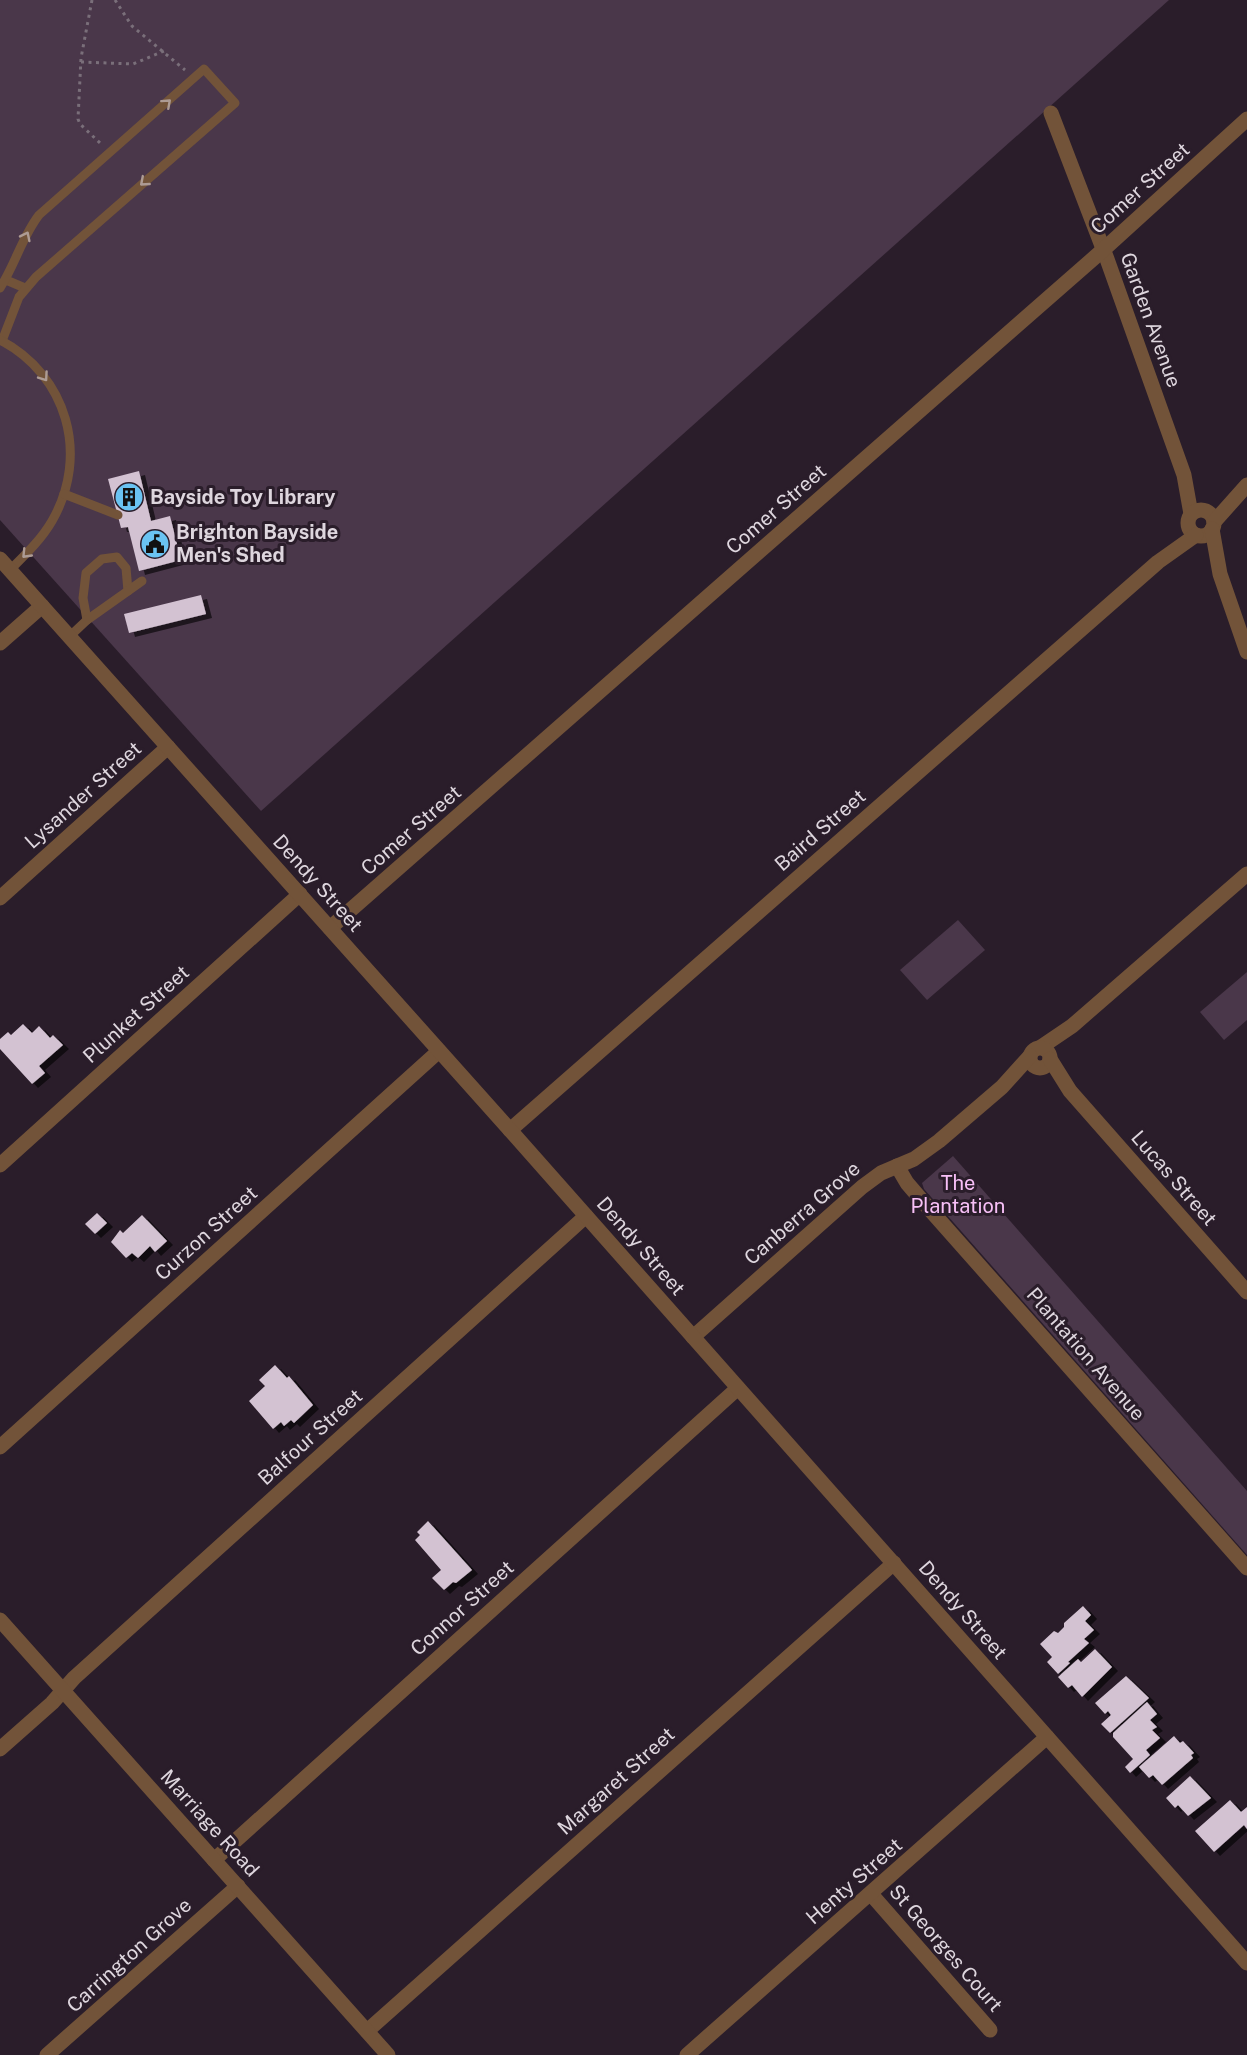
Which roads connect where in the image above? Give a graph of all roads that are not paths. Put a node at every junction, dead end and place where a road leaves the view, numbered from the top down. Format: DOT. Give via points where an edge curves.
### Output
graph roads {
  1 [pos="1051,113"];
  2 [pos="1247,119"];
  3 [pos="1103,250"];
  4 [pos="3,284"];
  5 [pos="25,288"];
  6 [pos="1,341"];
  7 [pos="1244,487"];
  8 [pos="64,494"];
  9 [pos="118,515"];
  10 [pos="1201,523"];
  11 [pos="5,564"];
  12 [pos="142,581"];
  13 [pos="128,591"];
  14 [pos="42,606"];
  15 [pos="87,620"];
  16 [pos="69,636"];
  17 [pos="0,643"];
  18 [pos="1247,652"];
  19 [pos="168,747"];
  20 [pos="1244,882"];
  21 [pos="300,894"];
  22 [pos="0,898"];
  23 [pos="330,928"];
  24 [pos="440,1051"];
  25 [pos="1041,1059"];
  26 [pos="510,1130"];
  27 [pos="0,1165"];
  28 [pos="897,1166"];
  29 [pos="586,1216"];
  30 [pos="1247,1292"];
  31 [pos="693,1337"];
  32 [pos="738,1388"];
  33 [pos="0,1447"];
  34 [pos="894,1563"];
  35 [pos="1247,1568"];
  36 [pos="0,1620"];
  37 [pos="63,1690"];
  38 [pos="1047,1737"];
  39 [pos="0,1749"];
  40 [pos="214,1860"];
  41 [pos="238,1886"];
  42 [pos="871,1894"];
  43 [pos="1247,1963"];
  44 [pos="990,2030"];
  45 [pos="367,2031"];
  46 [pos="698,2052"];
  47 [pos="47,2055"];
  48 [pos="388,2055"];
  1 -- 3 [label="street, Garden Avenue"];
  2 -- 3 [label="street, Comer Street"];
  3 -- 10 [label="street, Garden Avenue"];
  3 -- 23 [label="street, Comer Street"];
  4 -- 5 [label="lane"];
  4 -- 5 [label="lane, one-way" via="39,215 204,69 235,103"];
  5 -- 6 [label="lane"];
  6 -- 8 [label="lane, one-way" via="41,372 64,412 71,452"];
  7 -- 10 [label="street, Baird Street"];
  8 -- 9 [label="lane"];
  8 -- 11 [label="lane, one-way" via="42,536"];
  10 -- 18 [label="street, Garden Avenue"];
  10 -- 26 [label="street, Baird Street"];
  11 -- 14 [label="street, Dendy Street"];
  12 -- 13 [label="lane"];
  13 -- 15 [label="lane"];
  13 -- 15 [label="lane" via="126,568 117,557 102,559 86,573 83,598"];
  14 -- 16 [label="street, Dendy Street"];
  14 -- 17 [label="street"];
  15 -- 16 [label="lane"];
  16 -- 19 [label="street, Dendy Street"];
  19 -- 21 [label="street, Dendy Street"];
  19 -- 22 [label="street, Lysander Street"];
  20 -- 25 [label="street, Canberra Grove" via="1072,1026"];
  21 -- 23 [label="street, Dendy Street"];
  21 -- 27 [label="street, Plunket Street"];
  23 -- 24 [label="street, Dendy Street"];
  24 -- 26 [label="street, Dendy Street"];
  24 -- 33 [label="street, Curzon Street"];
  25 -- 28 [label="street, Canberra Grove" via="932,1147"];
  25 -- 30 [label="street, Lucas Street"];
  26 -- 29 [label="street, Dendy Street"];
  28 -- 31 [label="street, Canberra Grove" via="862,1187"];
  28 -- 35 [label="street, Plantation Avenue" via="925,1204"];
  29 -- 31 [label="street, Dendy Street"];
  29 -- 37 [label="street, Balfour Street"];
  31 -- 32 [label="street, Dendy Street"];
  32 -- 34 [label="street, Dendy Street"];
  32 -- 40 [label="street, Connor Street"];
  34 -- 38 [label="street, Dendy Street"];
  34 -- 45 [label="street, Margaret Street"];
  36 -- 37 [label="street, Marriage Road"];
  37 -- 39 [label="street, Balfour Street"];
  37 -- 40 [label="street, Marriage Road"];
  38 -- 42 [label="street, Henty Street"];
  38 -- 43 [label="street, Dendy Street"];
  40 -- 41 [label="street, Marriage Road"];
  41 -- 45 [label="street, Marriage Road"];
  41 -- 47 [label="street, Carrington Grove"];
  42 -- 44 [label="street, St Georges Court"];
  42 -- 46 [label="street, Henty Street"];
  45 -- 48 [label="street, Marriage Road"];
}
